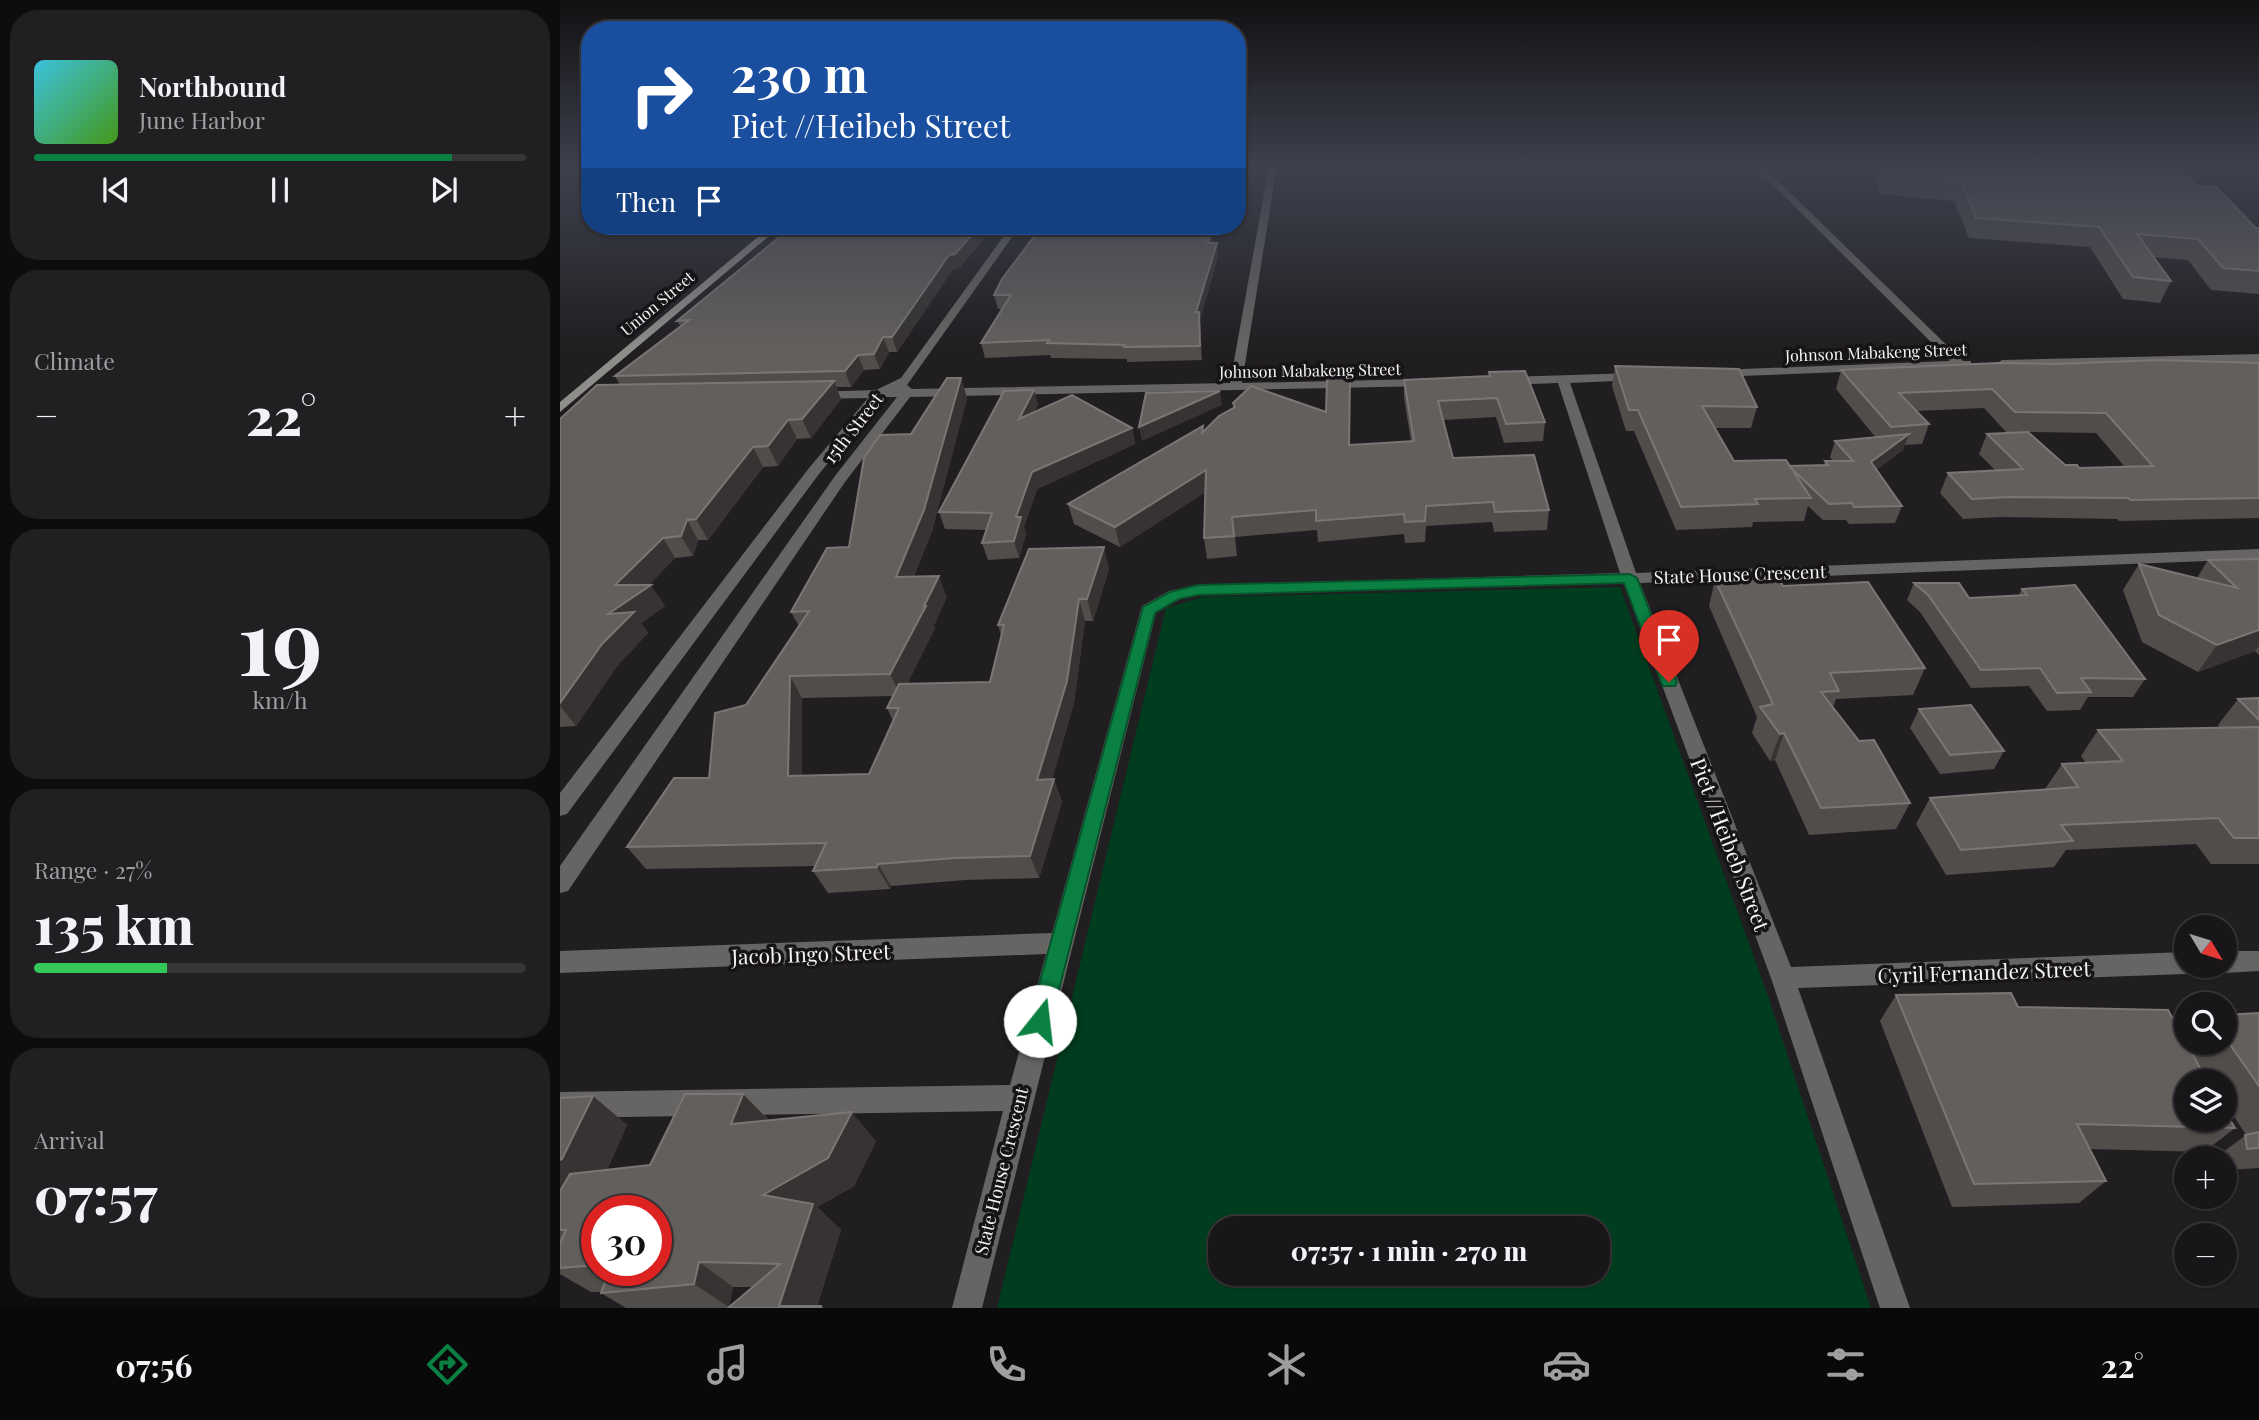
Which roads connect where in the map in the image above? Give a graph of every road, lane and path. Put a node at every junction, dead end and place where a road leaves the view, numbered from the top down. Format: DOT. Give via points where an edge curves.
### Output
graph roads {
  1 [pos="1263,227"];
  2 [pos="1823,227"];
  3 [pos="765,235"];
  4 [pos="1009,235"];
  5 [pos="2259,358"];
  6 [pos="1988,364"];
  7 [pos="1701,375"];
  8 [pos="1646,377"];
  9 [pos="1563,380"];
  10 [pos="1495,382"];
  11 [pos="1440,383"];
  12 [pos="1235,387"];
  13 [pos="906,388"];
  14 [pos="878,394"];
  15 [pos="797,395"];
  16 [pos="571,398"];
  17 [pos="596,398"];
  18 [pos="560,408"];
  19 [pos="2259,554"];
  20 [pos="1630,578"];
  21 [pos="560,808"];
  22 [pos="560,884"];
  23 [pos="1062,943"];
  24 [pos="2259,961"];
  25 [pos="560,962"];
  26 [pos="2237,962"];
  27 [pos="2174,963"];
  28 [pos="1783,978"];
  29 [pos="1018,1098"];
  30 [pos="560,1105"];
  31 [pos="967,1308"];
  32 [pos="1895,1308"];
  1 -- 12 [label="street"];
  2 -- 7 [label="street, Johnson Mabakeng Street" via="1968,364"];
  3 -- 16 [label="main road, Union Street"];
  4 -- 13 [label="street"];
  5 -- 6 [label="street, Johnson Mabakeng Street"];
  8 -- 9 [label="street"];
  9 -- 10 [label="street"];
  9 -- 20 [label="street, Piet //Heibeb Street"];
  11 -- 12 [label="street, Johnson Mabakeng Street"];
  12 -- 13 [label="street, Johnson Mabakeng Street"];
  13 -- 14 [label="street, 15th Street"];
  13 -- 22 [label="street, 15th Street"];
  14 -- 15 [label="street"];
  14 -- 21 [label="street, 15th Street" via="814,471"];
  16 -- 17 [label="street"];
  16 -- 18 [label="main road, Union Street"];
  19 -- 20 [label="street, State House Crescent"];
  20 -- 23 [label="street, State House Crescent" via="1198,590 1175,595 1148,610"];
  20 -- 28 [label="street, Piet //Heibeb Street"];
  23 -- 25 [label="street, Jacob Ingo Street"];
  23 -- 29 [label="street, State House Crescent"];
  24 -- 26 [label="street"];
  27 -- 28 [label="street, Cyril Fernandez Street"];
  28 -- 32 [label="street, Piet //Heibeb Street"];
  29 -- 30 [label="street"];
  29 -- 31 [label="street, State House Crescent"];
}
